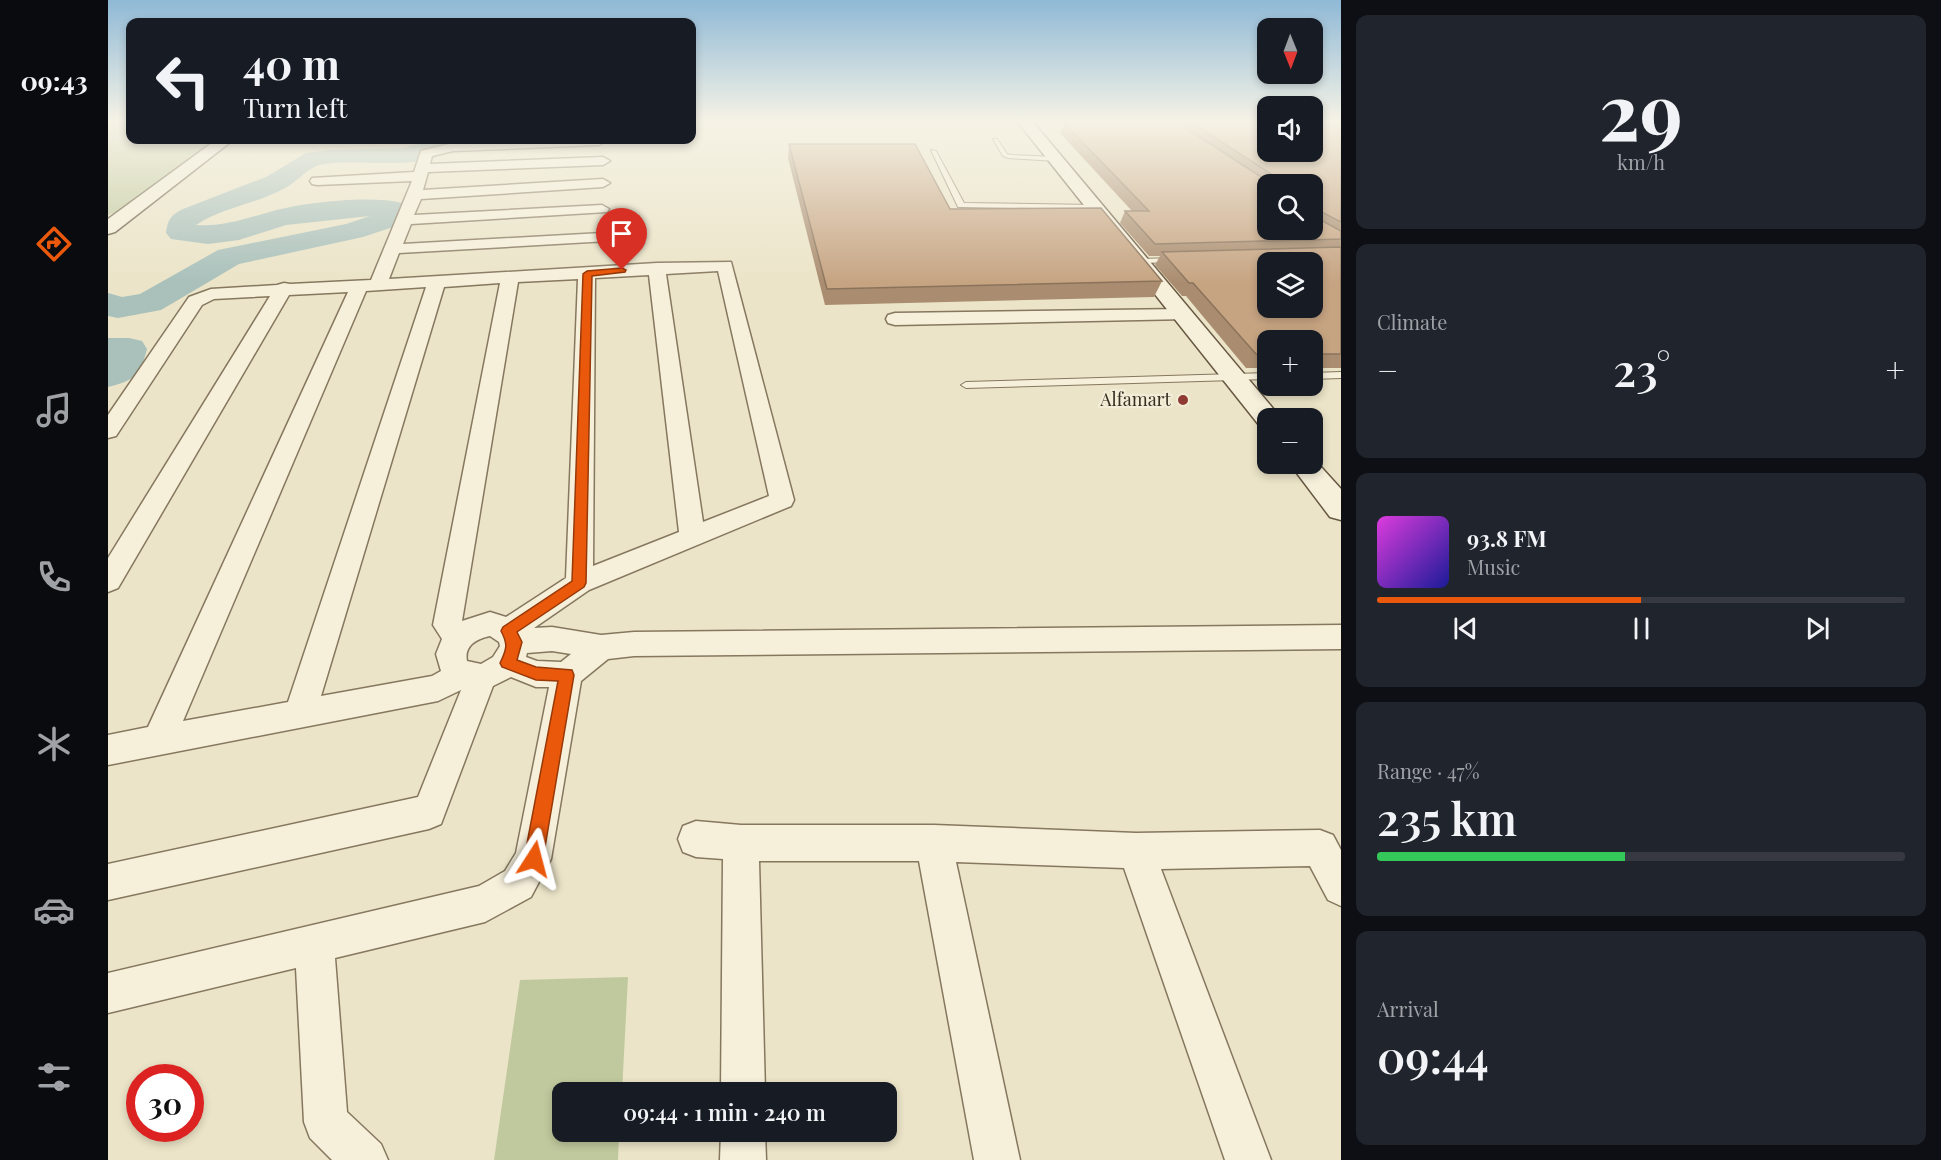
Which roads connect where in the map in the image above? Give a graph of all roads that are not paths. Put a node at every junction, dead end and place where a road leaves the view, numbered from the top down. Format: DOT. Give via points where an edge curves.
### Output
graph roads {
  1 [pos="178,175"];
  2 [pos="386,175"];
  3 [pos="422,175"];
  4 [pos="603,175"];
  5 [pos="946,175"];
  6 [pos="1069,175"];
  7 [pos="316,181"];
  8 [pos="603,183"];
  9 [pos="415,195"];
  10 [pos="1095,207"];
  11 [pos="602,209"];
  12 [pos="404,220"];
  13 [pos="108,228"];
  14 [pos="391,249"];
  15 [pos="600,259"];
  16 [pos="1187,260"];
  17 [pos="1140,261"];
  18 [pos="657,268"];
  19 [pos="510,278"];
  20 [pos="437,280"];
  21 [pos="369,284"];
  22 [pos="284,288"];
  23 [pos="1182,315"];
  24 [pos="895,319"];
  25 [pos="1341,375"];
  26 [pos="1257,376"];
  27 [pos="1323,376"];
  28 [pos="1233,377"];
  29 [pos="966,385"];
  30 [pos="1259,408"];
  31 [pos="108,431"];
  32 [pos="1312,474"];
  33 [pos="1341,509"];
  34 [pos="692,537"];
  35 [pos="120,538"];
  36 [pos="108,581"];
  37 [pos="579,583"];
  38 [pos="459,637"];
  39 [pos="1341,637"];
  40 [pos="601,647"];
  41 [pos="495,657"];
  42 [pos="567,675"];
  43 [pos="300,712"];
  44 [pos="159,739"];
  45 [pos="108,750"];
  46 [pos="696,839"];
  47 [pos="741,843"];
  48 [pos="934,843"];
  49 [pos="1136,851"];
  50 [pos="108,882"];
  51 [pos="1341,887"];
  52 [pos="314,942"];
  53 [pos="108,993"];
  54 [pos="743,1082"];
  55 [pos="743,1142"];
  56 [pos="365,1160"];
  57 [pos="743,1160"];
  58 [pos="997,1160"];
  59 [pos="1248,1160"];
  1 -- 13 [label="street"];
  2 -- 7 [label="street"];
  3 -- 9 [label="street"];
  4 -- 8 [label="street"];
  5 -- 10 [label="lane" via="961,205"];
  6 -- 10 [label="street"];
  8 -- 9 [label="street"];
  8 -- 11 [label="street"];
  9 -- 12 [label="street"];
  10 -- 17 [label="street"];
  11 -- 12 [label="street"];
  11 -- 15 [label="street"];
  12 -- 14 [label="street"];
  14 -- 15 [label="street"];
  14 -- 21 [label="street"];
  15 -- 18 [label="street"];
  15 -- 19 [label="street"];
  15 -- 37 [label="street"];
  16 -- 17 [label="lane"];
  17 -- 23 [label="street"];
  18 -- 34 [label="street"];
  18 -- 34 [label="street" via="725,266 782,500"];
  19 -- 20 [label="street"];
  19 -- 38 [label="street" via="447,625"];
  20 -- 21 [label="street"];
  20 -- 43 [label="street"];
  21 -- 22 [label="street"];
  21 -- 44 [label="street"];
  22 -- 31 [label="street" via="211,294 195,301"];
  22 -- 35 [label="street"];
  23 -- 24 [label="street"];
  23 -- 28 [label="street"];
  25 -- 27 [label="lane"];
  26 -- 28 [label="lane"];
  28 -- 29 [label="lane"];
  28 -- 30 [label="street"];
  32 -- 33 [label="street"];
  34 -- 37 [label="street"];
  35 -- 36 [label="street"];
  37 -- 41 [label="street"];
  38 -- 41 [label="street" via="452,647 453,667"];
  38 -- 41 [label="street" via="479,626 501,626"];
  39 -- 40 [label="street"];
  40 -- 41 [label="street" via="552,639"];
  40 -- 42 [label="street"];
  41 -- 42 [label="street" via="536,674"];
  41 -- 43 [label="street" via="438,688"];
  41 -- 50 [label="street" via="429,812"];
  42 -- 52 [label="street" via="534,859 518,884 485,903"];
  43 -- 44 [label="street"];
  44 -- 45 [label="street"];
  46 -- 47 [label="street"];
  47 -- 48 [label="street"];
  47 -- 54 [label="street"];
  48 -- 49 [label="street"];
  48 -- 58 [label="street"];
  49 -- 51 [label="street" via="1320,848"];
  49 -- 59 [label="street"];
  52 -- 53 [label="street"];
  52 -- 56 [label="street" via="326,1122"];
  55 -- 57 [label="street"];
}
